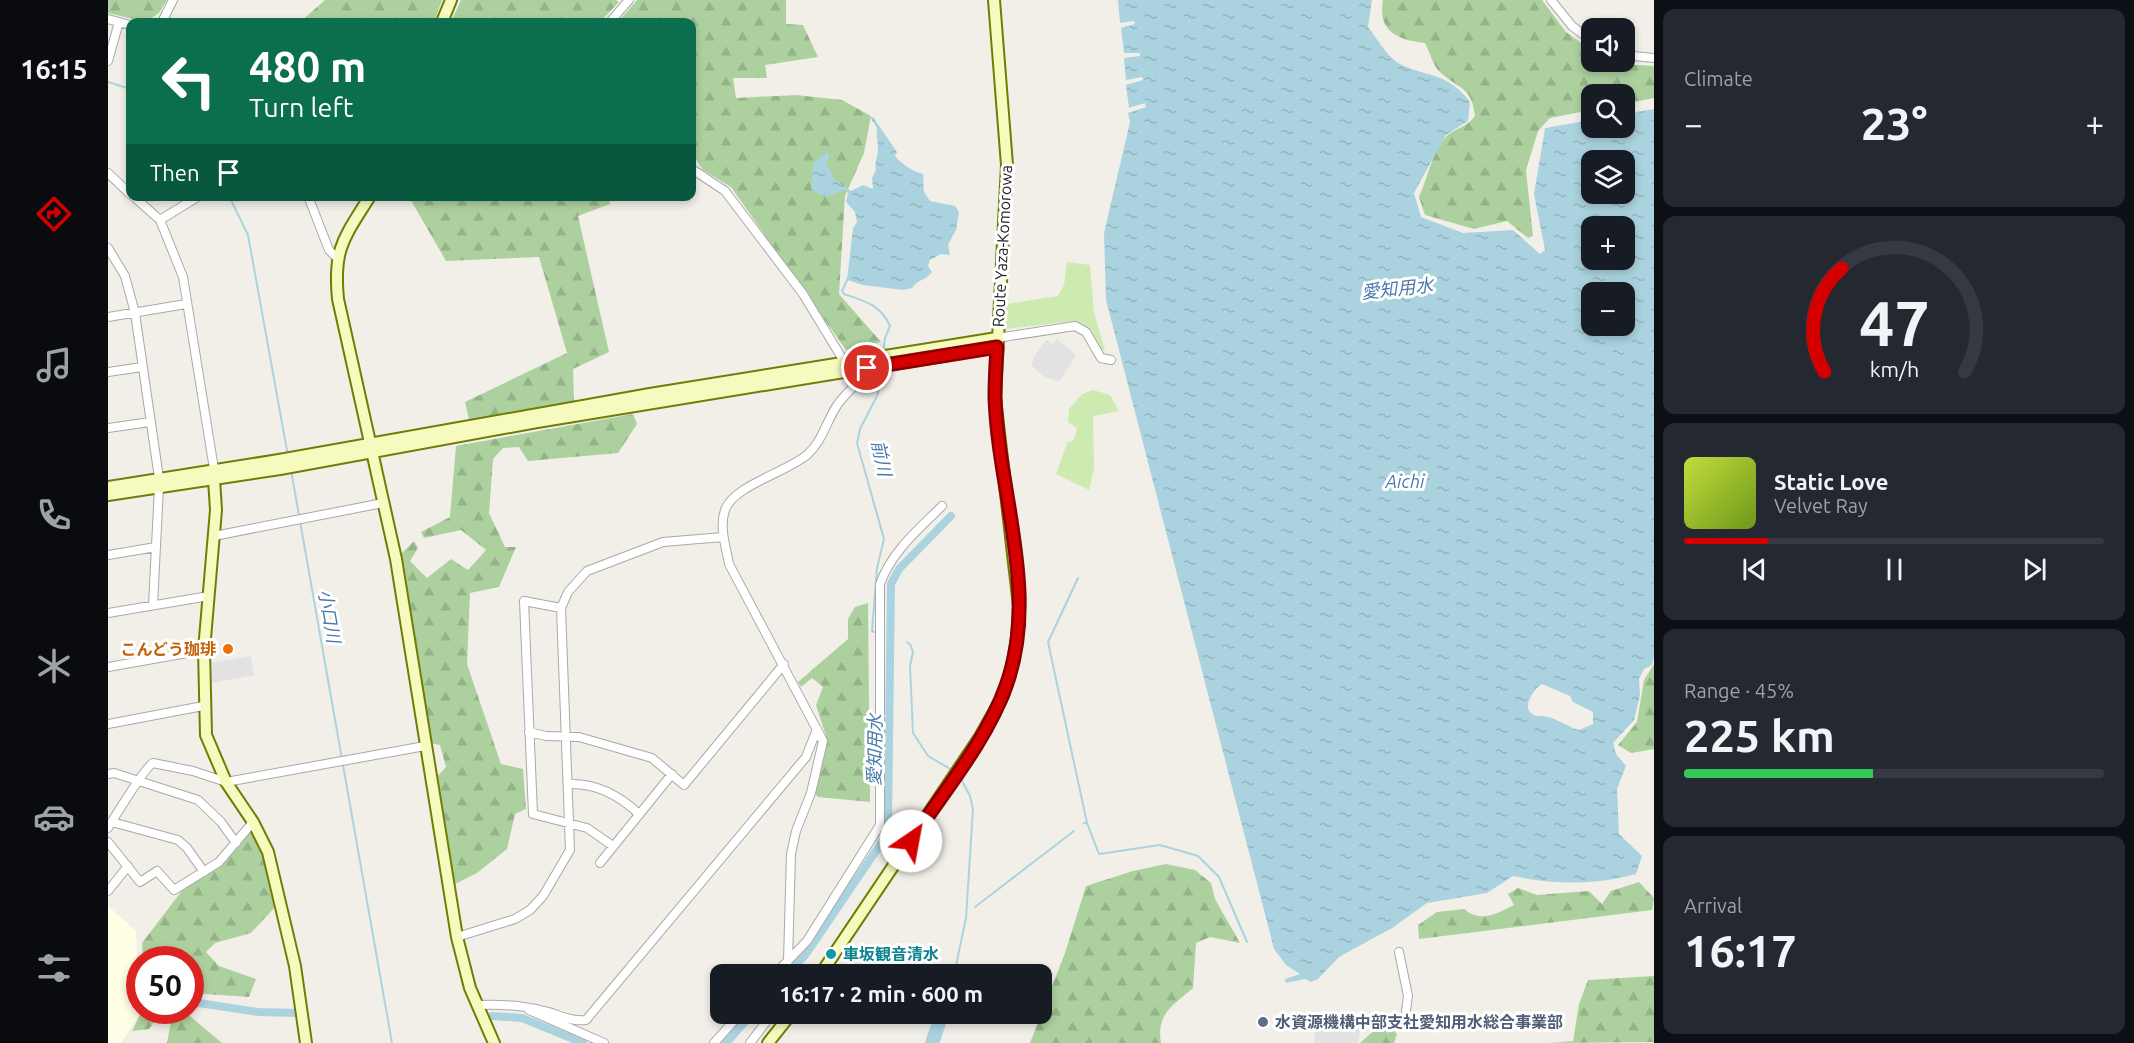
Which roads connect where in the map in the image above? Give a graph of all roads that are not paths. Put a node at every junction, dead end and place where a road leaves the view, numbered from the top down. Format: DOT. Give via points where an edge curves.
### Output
graph roads {
  1 [pos="173,0"];
  2 [pos="451,0"];
  3 [pos="629,0"];
  4 [pos="994,0"];
  5 [pos="1551,0"];
  6 [pos="164,18"];
  7 [pos="444,18"];
  8 [pos="613,18"];
  9 [pos="108,19"];
  10 [pos="119,22"];
  11 [pos="126,24"];
  12 [pos="1581,33"];
  13 [pos="1635,56"];
  14 [pos="1654,58"];
  15 [pos="108,61"];
  16 [pos="696,171"];
  17 [pos="108,173"];
  18 [pos="126,190"];
  19 [pos="138,201"];
  20 [pos="191,201"];
  21 [pos="310,201"];
  22 [pos="367,201"];
  23 [pos="159,220"];
  24 [pos="108,248"];
  25 [pos="337,258"];
  26 [pos="186,304"];
  27 [pos="135,313"];
  28 [pos="108,317"];
  29 [pos="997,342"];
  30 [pos="1111,360"];
  31 [pos="845,363"];
  32 [pos="142,367"];
  33 [pos="867,368"];
  34 [pos="108,372"];
  35 [pos="150,422"];
  36 [pos="108,428"];
  37 [pos="371,449"];
  38 [pos="214,474"];
  39 [pos="159,483"];
  40 [pos="108,487"];
  41 [pos="108,495"];
  42 [pos="383,503"];
  43 [pos="942,506"];
  44 [pos="214,536"];
  45 [pos="723,537"];
  46 [pos="156,547"];
  47 [pos="108,555"];
  48 [pos="209,596"];
  49 [pos="153,605"];
  50 [pos="561,608"];
  51 [pos="108,613"];
  52 [pos="204,650"];
  53 [pos="784,664"];
  54 [pos="108,667"];
  55 [pos="203,706"];
  56 [pos="108,724"];
  57 [pos="817,729"];
  58 [pos="529,732"];
  59 [pos="565,737"];
  60 [pos="425,746"];
  61 [pos="108,774"];
  62 [pos="672,774"];
  63 [pos="226,782"];
  64 [pos="139,783"];
  65 [pos="569,784"];
  66 [pos="639,814"];
  67 [pos="253,822"];
  68 [pos="110,825"];
  69 [pos="570,826"];
  70 [pos="108,842"];
  71 [pos="236,843"];
  72 [pos="613,846"];
  73 [pos="600,863"];
  74 [pos="128,866"];
  75 [pos="204,872"];
  76 [pos="108,891"];
  77 [pos="457,937"];
  78 [pos="1399,952"];
  79 [pos="788,961"];
  80 [pos="785,964"];
  81 [pos="827,964"];
  82 [pos="477,1005"];
  83 [pos="525,1007"];
  84 [pos="1407,1011"];
  85 [pos="731,1024"];
  86 [pos="764,1024"];
  87 [pos="783,1024"];
  88 [pos="306,1043"];
  89 [pos="494,1043"];
  90 [pos="604,1043"];
  91 [pos="714,1043"];
  92 [pos="750,1043"];
  93 [pos="768,1043"];
  1 -- 6 [label="street"];
  2 -- 7 [label="street"];
  3 -- 8 [label="street"];
  4 -- 29 [label="street, Route Yaza-Komorowa" via="1007,165"];
  5 -- 12 [label="street"];
  9 -- 10 [label="street"];
  10 -- 11 [label="street"];
  10 -- 15 [label="street"];
  13 -- 14 [label="street"];
  16 -- 31 [label="street" via="725,191 803,294"];
  17 -- 18 [label="street"];
  19 -- 23 [label="street"];
  20 -- 23 [label="street"];
  21 -- 25 [label="street" via="329,250"];
  22 -- 25 [label="street" via="343,240"];
  23 -- 26 [label="street" via="183,277"];
  24 -- 27 [label="street" via="125,276"];
  25 -- 37 [label="street" via="338,299"];
  26 -- 27 [label="street"];
  26 -- 38 [label="street"];
  27 -- 28 [label="street"];
  27 -- 32 [label="street"];
  29 -- 30 [label="street" via="1075,326 1086,332 1101,358"];
  29 -- 31 [label="street"];
  29 -- 33 [label="street"];
  29 -- 81 [label="street, Route Yaza-Komorowa" via="995,398 1018,582 1015,657 1003,696 956,773"];
  31 -- 37 [label="street" via="627,398"];
  32 -- 34 [label="street"];
  32 -- 35 [label="street"];
  33 -- 37 [label="street"];
  33 -- 45 [label="street" via="863,378 837,405 820,439 806,456 734,497 725,510"];
  35 -- 36 [label="street"];
  35 -- 39 [label="street"];
  37 -- 38 [label="street"];
  37 -- 42 [label="street"];
  38 -- 39 [label="street"];
  38 -- 44 [label="street"];
  39 -- 40 [label="street"];
  39 -- 41 [label="street"];
  39 -- 46 [label="street"];
  42 -- 44 [label="street"];
  42 -- 60 [label="street" via="396,559"];
  43 -- 79 [label="street" via="898,551 880,584 880,825 807,941"];
  44 -- 48 [label="street"];
  45 -- 50 [label="street" via="663,542 587,571 568,592"];
  45 -- 53 [label="street" via="729,564"];
  46 -- 47 [label="street"];
  46 -- 49 [label="street"];
  48 -- 49 [label="street"];
  48 -- 52 [label="street"];
  49 -- 51 [label="street"];
  50 -- 58 [label="street" via="524,601"];
  50 -- 59 [label="street"];
  52 -- 54 [label="street"];
  52 -- 55 [label="street"];
  53 -- 57 [label="street"];
  53 -- 62 [label="street" via="684,785"];
  55 -- 56 [label="street"];
  55 -- 63 [label="street" via="206,735"];
  57 -- 79 [label="street" via="823,741 791,854"];
  57 -- 83 [label="street" via="806,757 586,1020"];
  58 -- 59 [label="street"];
  58 -- 69 [label="street" via="533,814"];
  59 -- 62 [label="street" via="579,737 652,758"];
  59 -- 65 [label="street"];
  60 -- 63 [label="street"];
  60 -- 77 [label="street"];
  61 -- 64 [label="street"];
  62 -- 66 [label="street"];
  63 -- 64 [label="street" via="153,763 145,769"];
  63 -- 67 [label="street"];
  64 -- 68 [label="street"];
  64 -- 71 [label="street" via="198,800"];
  65 -- 66 [label="street" via="606,790"];
  65 -- 69 [label="street"];
  66 -- 72 [label="street"];
  67 -- 71 [label="street"];
  67 -- 88 [label="street" via="268,852 295,966"];
  68 -- 75 [label="street" via="178,840"];
  69 -- 72 [label="street" via="595,832"];
  69 -- 77 [label="street" via="570,850 537,903 515,919"];
  70 -- 74 [label="street"];
  71 -- 75 [label="street"];
  72 -- 73 [label="street"];
  74 -- 75 [label="street" via="140,882 157,871 174,891"];
  74 -- 76 [label="street"];
  77 -- 82 [label="street"];
  78 -- 84 [label="street" via="1408,996"];
  79 -- 80 [label="street"];
  82 -- 83 [label="street"];
  82 -- 89 [label="street"];
  83 -- 90 [label="street"];
  85 -- 91 [label="street"];
  86 -- 92 [label="street"];
  87 -- 93 [label="street"];
}
